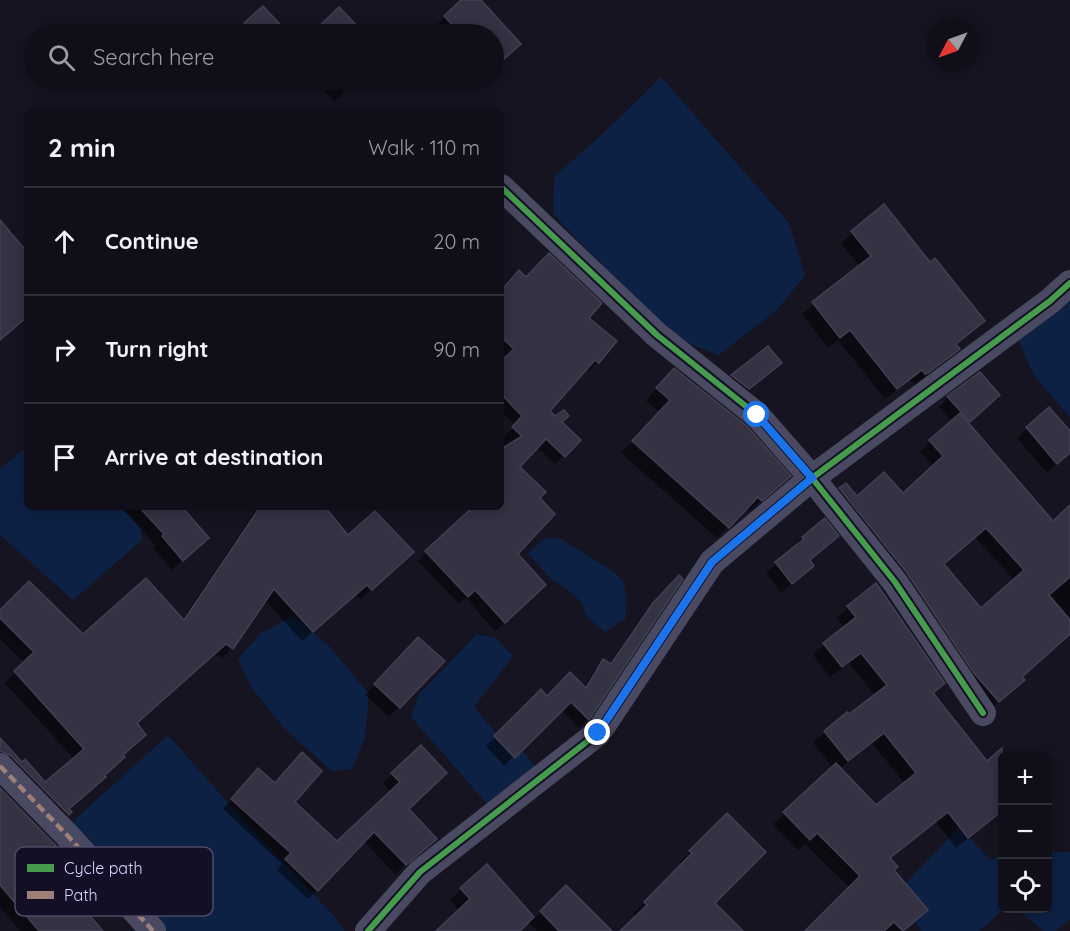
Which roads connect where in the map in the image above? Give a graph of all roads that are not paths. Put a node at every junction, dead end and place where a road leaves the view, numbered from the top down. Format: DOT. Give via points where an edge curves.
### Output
graph roads {
  1 [pos="504,190"];
  2 [pos="1070,283"];
  3 [pos="812,478"];
  4 [pos="983,713"];
  5 [pos="0,766"];
  6 [pos="78,847"];
  7 [pos="140,916"];
  8 [pos="153,931"];
  9 [pos="368,931"];
  1 -- 3 [label="street" via="657,335 757,415"];
  2 -- 3 [label="street"];
  3 -- 4 [label="street" via="895,582"];
  3 -- 9 [label="street" via="712,562 598,733 420,872"];
  5 -- 6 [label="street"];
  7 -- 8 [label="street"];
}
